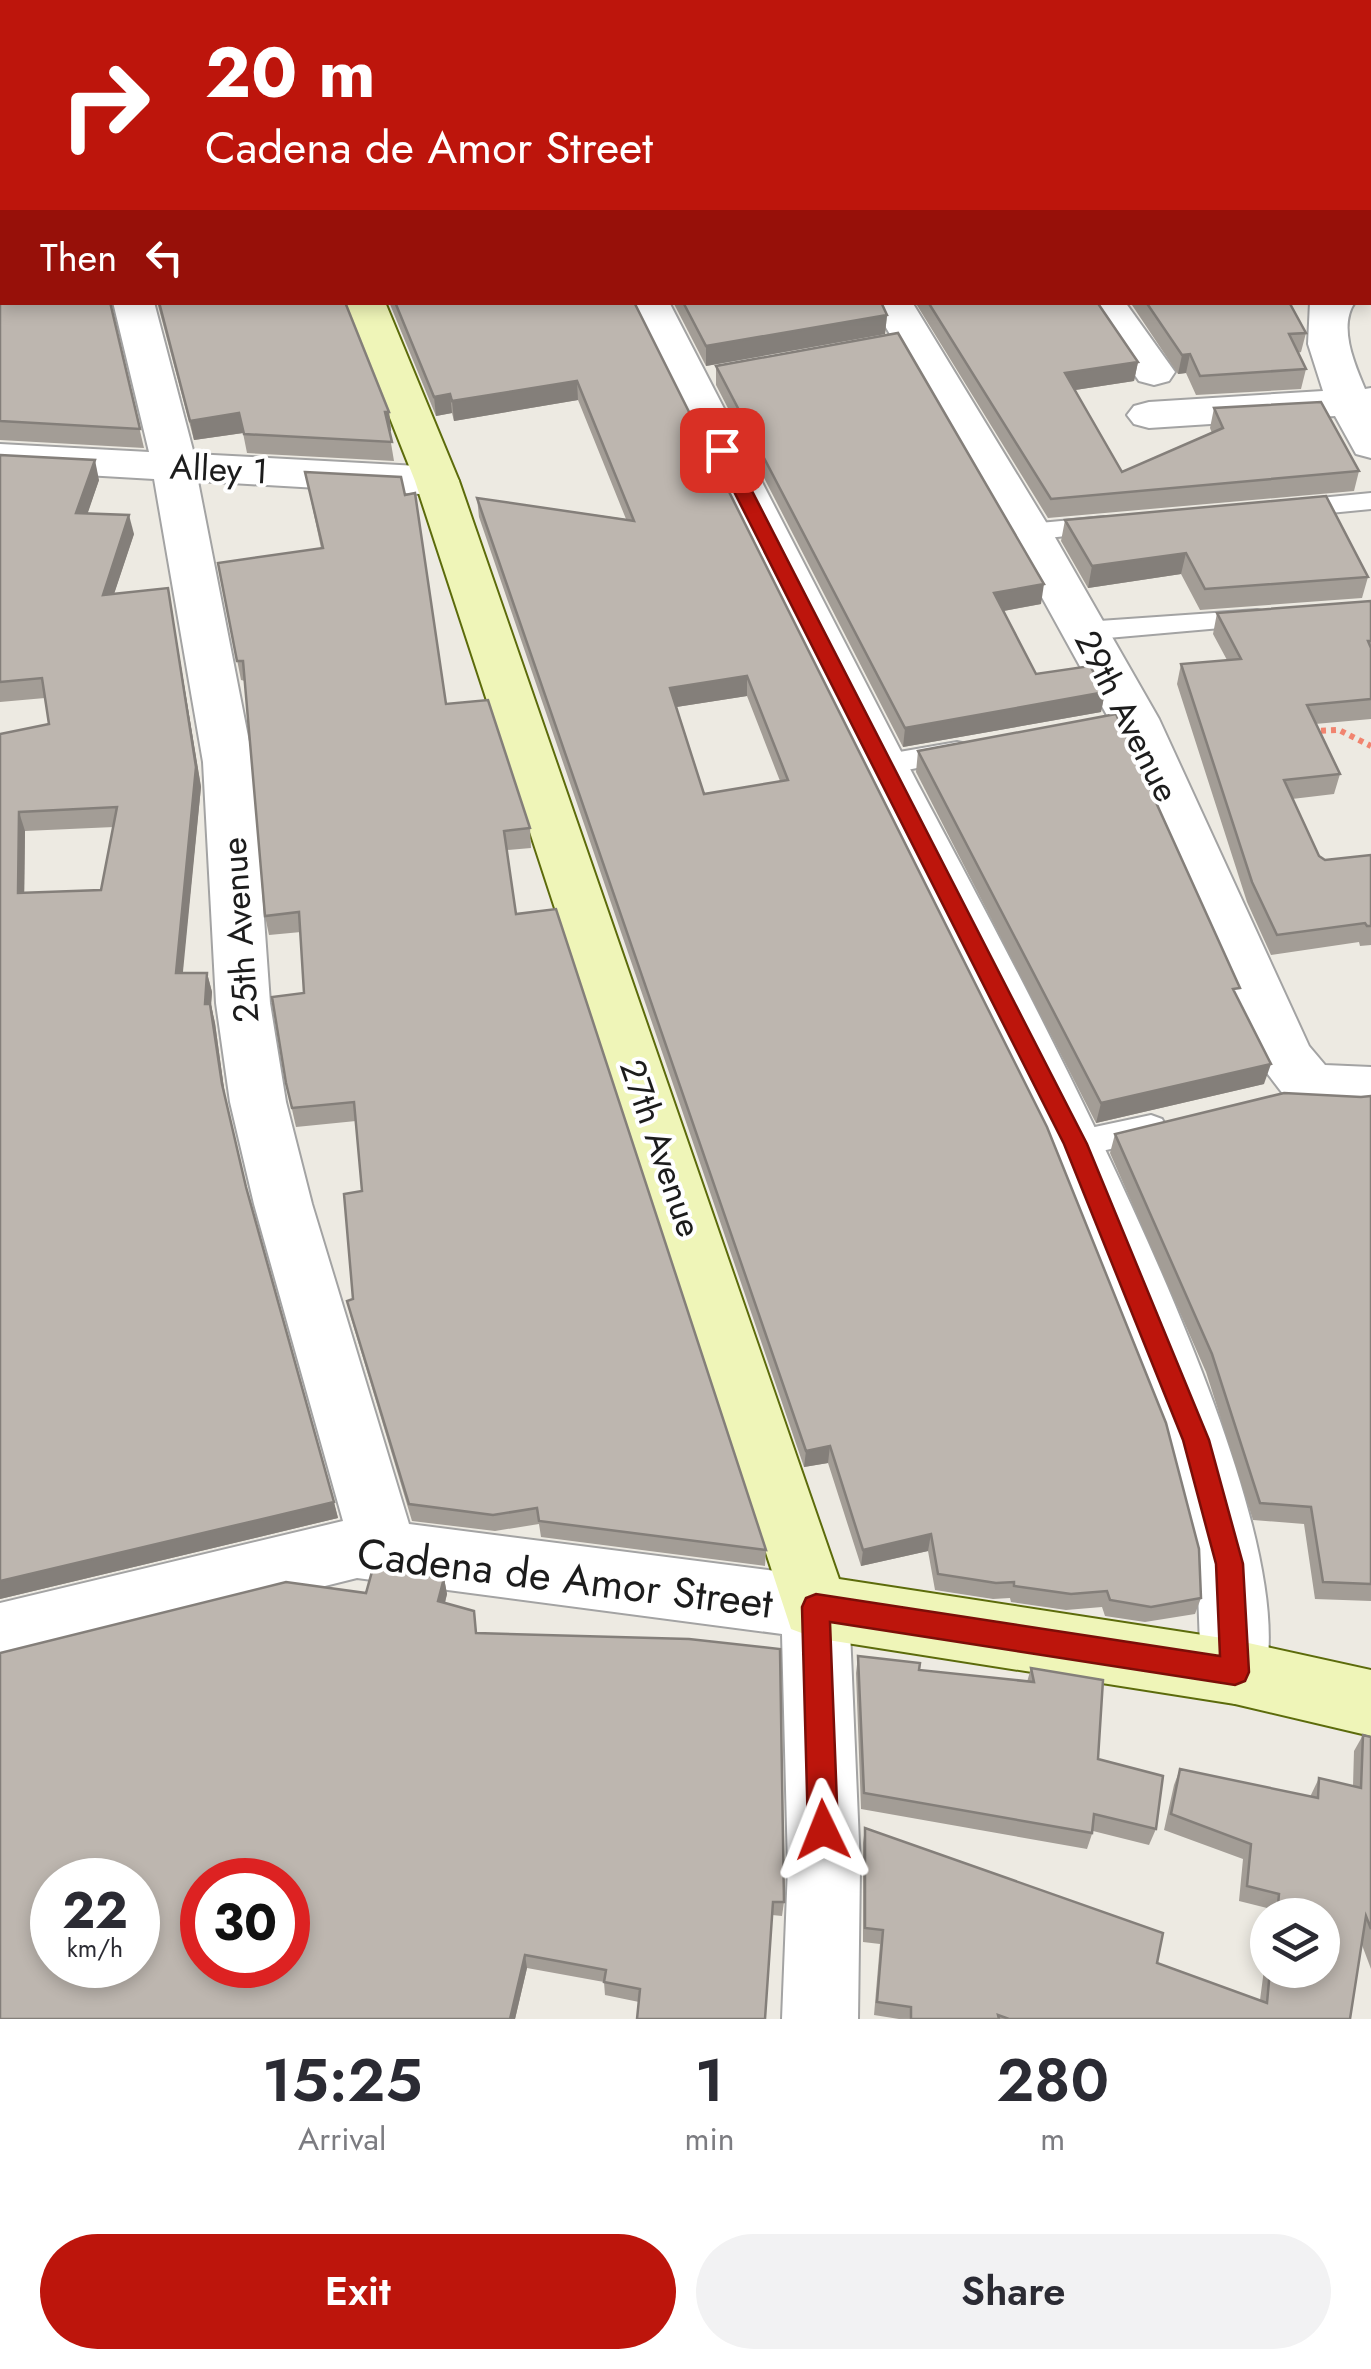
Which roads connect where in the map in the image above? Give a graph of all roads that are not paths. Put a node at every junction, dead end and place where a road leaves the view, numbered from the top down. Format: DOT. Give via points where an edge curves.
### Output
graph roads {
  1 [pos="134,305"];
  2 [pos="365,305"];
  3 [pos="650,305"];
  4 [pos="1106,305"];
  5 [pos="1330,305"];
  6 [pos="899,328"];
  7 [pos="1154,372"];
  8 [pos="1360,402"];
  9 [pos="1149,415"];
  10 [pos="1371,445"];
  11 [pos="0,457"];
  12 [pos="175,467"];
  13 [pos="437,481"];
  14 [pos="1371,501"];
  15 [pos="1260,511"];
  16 [pos="1133,523"];
  17 [pos="1029,532"];
  18 [pos="1276,616"];
  19 [pos="1086,631"];
  20 [pos="979,748"];
  21 [pos="882,765"];
  22 [pos="1371,1088"];
  23 [pos="1179,1122"];
  24 [pos="1076,1144"];
  25 [pos="384,1549"];
  26 [pos="816,1607"];
  27 [pos="0,1635"];
  28 [pos="1235,1672"];
  29 [pos="1371,1703"];
  30 [pos="820,2019"];
  1 -- 12 [label="street, 25th Avenue"];
  2 -- 13 [label="street, 27th Avenue"];
  3 -- 21 [label="street" via="696,378"];
  4 -- 7 [label="street"];
  5 -- 8 [label="street" via="1326,330 1334,368"];
  6 -- 17 [label="street, 29th Avenue"];
  8 -- 9 [label="street"];
  8 -- 10 [label="street"];
  11 -- 12 [label="street, Alley 1"];
  12 -- 13 [label="street, Alley 1"];
  12 -- 25 [label="street, 25th Avenue" via="228,762 250,1060 284,1204"];
  13 -- 26 [label="street, 27th Avenue"];
  14 -- 15 [label="lane"];
  16 -- 17 [label="lane"];
  17 -- 19 [label="street, 29th Avenue"];
  18 -- 19 [label="lane"];
  19 -- 22 [label="street, 29th Avenue" via="1287,1058 1295,1092"];
  20 -- 21 [label="lane"];
  21 -- 24 [label="street"];
  23 -- 24 [label="lane"];
  24 -- 28 [label="street" via="1196,1440 1230,1564"];
  25 -- 26 [label="street, Cadena de Amor Street"];
  25 -- 27 [label="street, Cadena de Amor Street" via="324,1554"];
  26 -- 28 [label="street, Cadena de Amor Street"];
  26 -- 30 [label="street, 27th Avenue" via="824,1867"];
  28 -- 29 [label="street, Cadena de Amor Street"];
}
